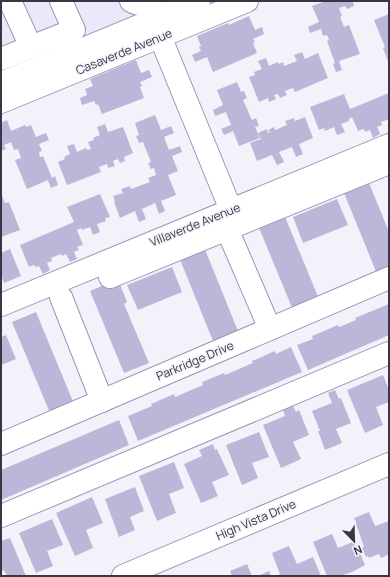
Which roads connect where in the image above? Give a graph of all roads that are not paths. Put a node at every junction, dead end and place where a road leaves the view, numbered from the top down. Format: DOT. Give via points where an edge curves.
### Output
graph roads {
  1 [pos="10,1"];
  2 [pos="61,1"];
  3 [pos="131,1"];
  4 [pos="200,1"];
  5 [pos="247,1"];
  6 [pos="156,19"];
  7 [pos="31,47"];
  8 [pos="1,59"];
  9 [pos="1,83"];
  10 [pos="1,102"];
  11 [pos="388,163"];
  12 [pos="229,220"];
  13 [pos="389,278"];
  14 [pos="61,297"];
  15 [pos="1,305"];
  16 [pos="1,321"];
  17 [pos="270,329"];
  18 [pos="389,353"];
  19 [pos="102,401"];
  20 [pos="1,444"];
  21 [pos="389,464"];
  22 [pos="1,516"];
  23 [pos="123,576"];
  1 -- 7 [label="street"];
  2 -- 7 [label="street" via="74,30"];
  3 -- 6 [label="street" via="145,5"];
  4 -- 6 [label="street, Casaverde Avenue"];
  5 -- 6 [label="street, Casaverde Avenue"];
  6 -- 9 [label="street, Casaverde Avenue"];
  6 -- 10 [label="street, Casaverde Avenue"];
  6 -- 12 [label="street"];
  7 -- 8 [label="street"];
  11 -- 12 [label="street, Villaverde Avenue"];
  12 -- 14 [label="street"];
  12 -- 15 [label="street, Villaverde Avenue"];
  12 -- 17 [label="street"];
  13 -- 17 [label="street, Parkridge Drive"];
  14 -- 16 [label="street"];
  14 -- 19 [label="street"];
  17 -- 19 [label="street, Parkridge Drive"];
  18 -- 22 [label="street"];
  19 -- 20 [label="street, Parkridge Drive"];
  21 -- 23 [label="street, High Vista Drive"];
}
